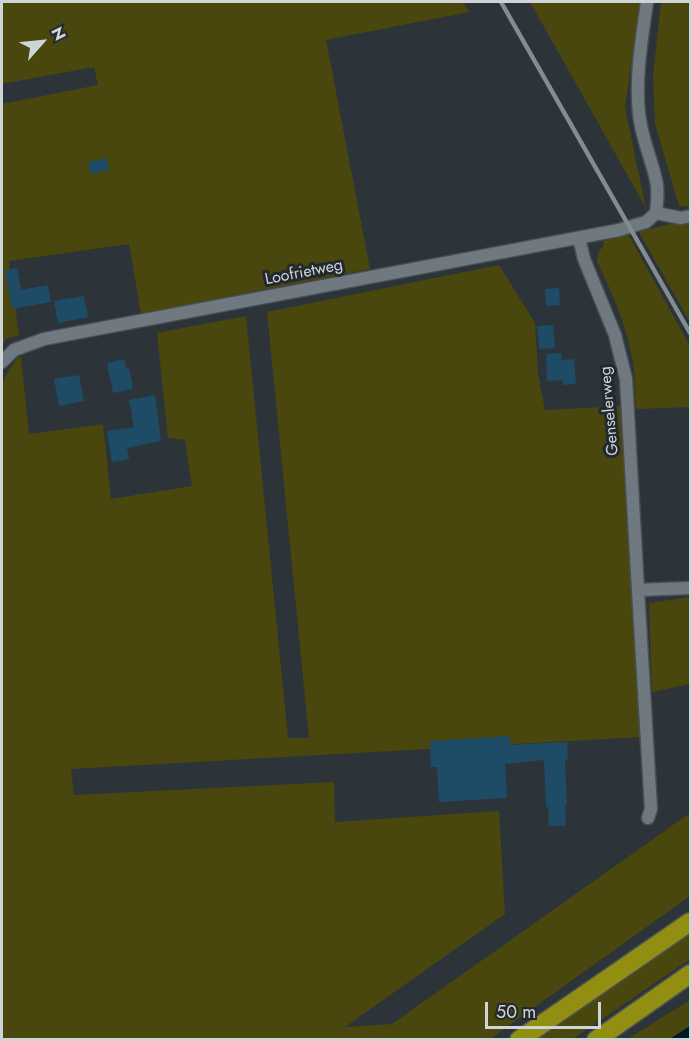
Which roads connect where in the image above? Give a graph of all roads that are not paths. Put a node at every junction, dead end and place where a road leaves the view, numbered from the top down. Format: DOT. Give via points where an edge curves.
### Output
graph roads {
  1 [pos="647,2"];
  2 [pos="656,213"];
  3 [pos="690,216"];
  4 [pos="579,238"];
  5 [pos="2,362"];
  6 [pos="690,588"];
  7 [pos="638,590"];
  8 [pos="648,818"];
  9 [pos="690,922"];
  10 [pos="690,974"];
  11 [pos="519,1040"];
  12 [pos="596,1040"];
  1 -- 2 [label="street" via="639,111 656,180"];
  2 -- 3 [label="street"];
  2 -- 4 [label="street, Loofrietweg" via="646,222"];
  4 -- 5 [label="street, Loofrietweg" via="44,339 14,350"];
  4 -- 7 [label="street, Genselerweg" via="615,335 626,379"];
  6 -- 7 [label="street"];
  7 -- 8 [label="street, Genselerweg" via="651,809"];
  9 -- 11 [label="highway"];
  10 -- 12 [label="highway"];
}
